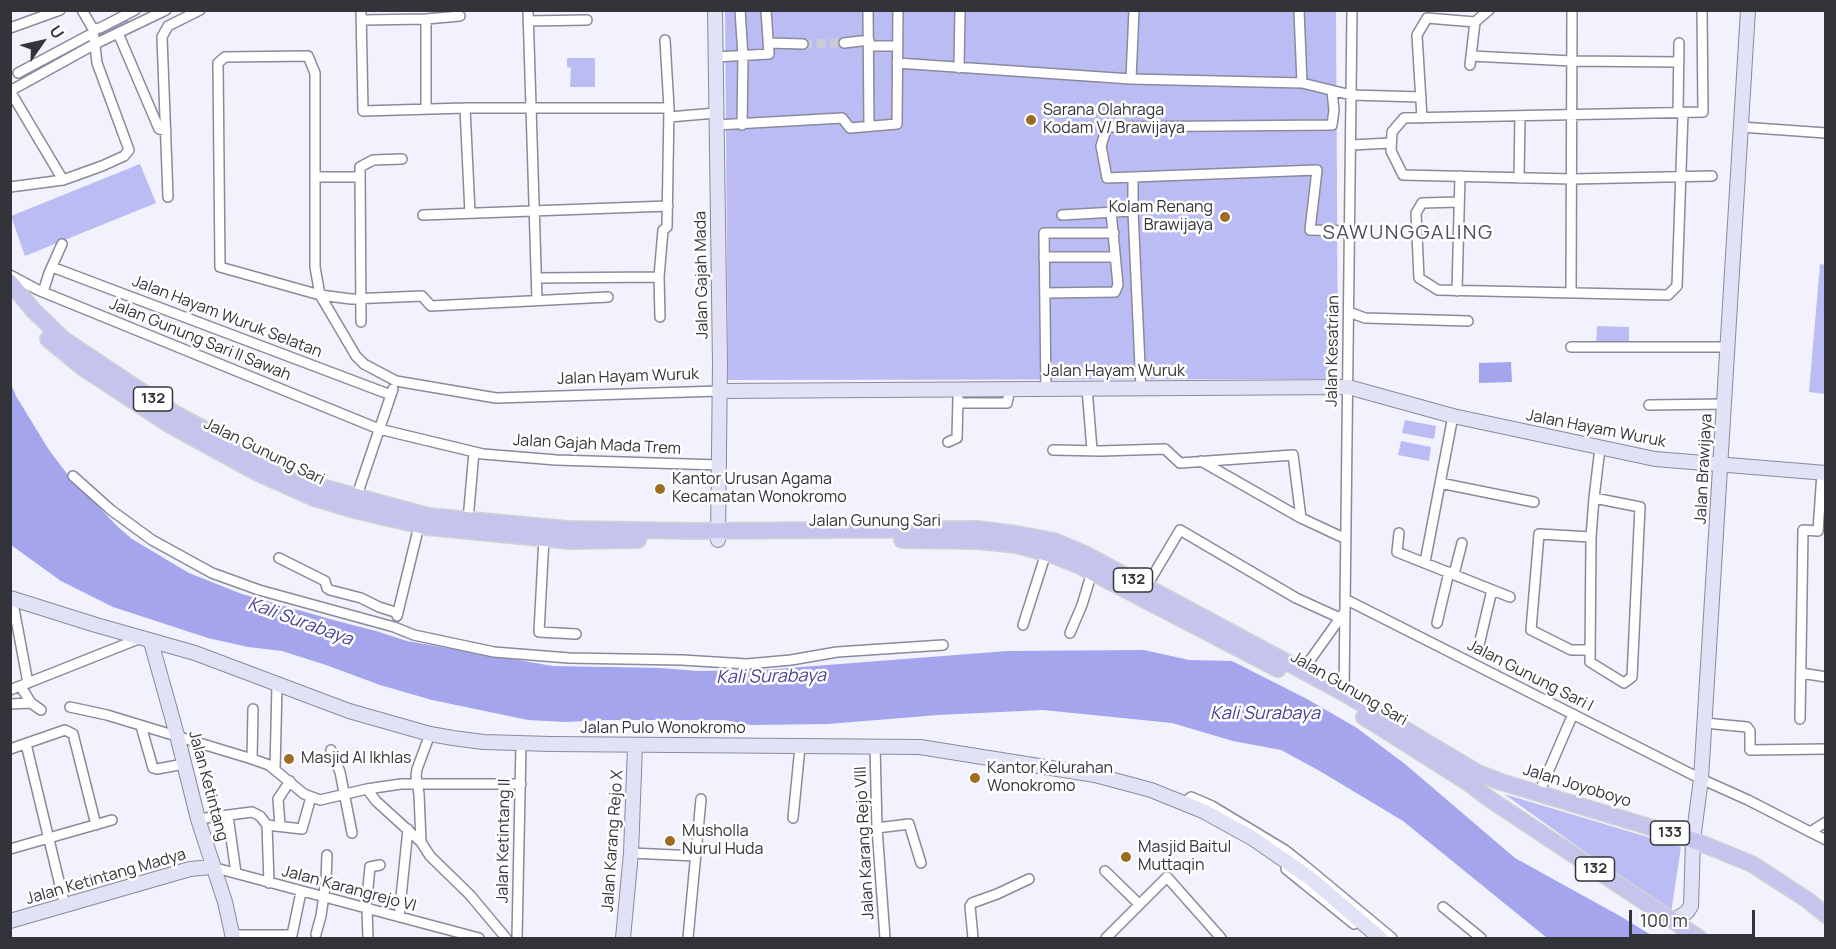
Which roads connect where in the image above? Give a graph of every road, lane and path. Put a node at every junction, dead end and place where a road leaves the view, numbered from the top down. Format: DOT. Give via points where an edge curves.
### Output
graph roads {
  1 [pos="60,10"];
  2 [pos="82,10"];
  3 [pos="135,10"];
  4 [pos="166,10"];
  5 [pos="200,10"];
  6 [pos="715,10"];
  7 [pos="740,10"];
  8 [pos="766,10"];
  9 [pos="868,10"];
  10 [pos="898,10"];
  11 [pos="960,10"];
  12 [pos="1134,10"];
  13 [pos="1299,10"];
  14 [pos="1352,10"];
  15 [pos="1489,10"];
  16 [pos="1572,10"];
  17 [pos="1702,10"];
  18 [pos="1748,10"];
  19 [pos="361,15"];
  20 [pos="460,16"];
  21 [pos="528,16"];
  22 [pos="426,19"];
  23 [pos="587,20"];
  24 [pos="1475,22"];
  25 [pos="10,27"];
  26 [pos="118,33"];
  27 [pos="94,37"];
  28 [pos="665,40"];
  29 [pos="768,43"];
  30 [pos="844,43"];
  31 [pos="869,43"];
  32 [pos="1680,43"];
  33 [pos="803,44"];
  34 [pos="898,46"];
  35 [pos="743,56"];
  36 [pos="715,57"];
  37 [pos="1572,60"];
  38 [pos="1679,62"];
  39 [pos="897,63"];
  40 [pos="959,68"];
  41 [pos="1131,79"];
  42 [pos="1302,83"];
  43 [pos="10,91"];
  44 [pos="1332,91"];
  45 [pos="1351,95"];
  46 [pos="1421,97"];
  47 [pos="426,108"];
  48 [pos="465,108"];
  49 [pos="530,109"];
  50 [pos="669,112"];
  51 [pos="1681,113"];
  52 [pos="1571,115"];
  53 [pos="1521,116"];
  54 [pos="1422,118"];
  55 [pos="716,119"];
  56 [pos="742,125"];
  57 [pos="869,126"];
  58 [pos="1741,127"];
  59 [pos="166,131"];
  60 [pos="1826,133"];
  61 [pos="1391,142"];
  62 [pos="1351,145"];
  63 [pos="402,159"];
  64 [pos="1460,176"];
  65 [pos="1712,176"];
  66 [pos="315,177"];
  67 [pos="359,177"];
  68 [pos="1681,177"];
  69 [pos="1133,178"];
  70 [pos="1519,178"];
  71 [pos="1572,179"];
  72 [pos="63,180"];
  73 [pos="10,187"];
  74 [pos="168,197"];
  75 [pos="1459,201"];
  76 [pos="668,206"];
  77 [pos="534,211"];
  78 [pos="1133,211"];
  79 [pos="470,213"];
  80 [pos="1111,213"];
  81 [pos="423,215"];
  82 [pos="1062,215"];
  83 [pos="1350,231"];
  84 [pos="1114,232"];
  85 [pos="62,244"];
  86 [pos="1044,257"];
  87 [pos="1115,257"];
  88 [pos="52,267"];
  89 [pos="10,275"];
  90 [pos="659,277"];
  91 [pos="537,278"];
  92 [pos="10,282"];
  93 [pos="1457,291"];
  94 [pos="43,292"];
  95 [pos="1045,293"];
  96 [pos="1571,293"];
  97 [pos="10,296"];
  98 [pos="320,296"];
  99 [pos="608,297"];
  100 [pos="361,299"];
  101 [pos="537,300"];
  102 [pos="1349,312"];
  103 [pos="660,317"];
  104 [pos="1468,321"];
  105 [pos="361,322"];
  106 [pos="1571,347"];
  107 [pos="1728,347"];
  108 [pos="79,358"];
  109 [pos="396,381"];
  110 [pos="1348,387"];
  111 [pos="1046,388"];
  112 [pos="1087,388"];
  113 [pos="1142,388"];
  114 [pos="719,391"];
  115 [pos="391,395"];
  116 [pos="958,396"];
  117 [pos="1725,404"];
  118 [pos="1649,405"];
  119 [pos="1453,416"];
  120 [pos="379,429"];
  121 [pos="948,442"];
  122 [pos="1600,448"];
  123 [pos="1053,450"];
  124 [pos="1092,450"];
  125 [pos="474,452"];
  126 [pos="1201,461"];
  127 [pos="1721,464"];
  128 [pos="719,465"];
  129 [pos="1824,473"];
  130 [pos="73,476"];
  131 [pos="1440,483"];
  132 [pos="1594,498"];
  133 [pos="1534,502"];
  134 [pos="354,503"];
  135 [pos="1301,518"];
  136 [pos="468,520"];
  137 [pos="1822,522"];
  138 [pos="419,526"];
  139 [pos="1399,533"];
  140 [pos="718,535"];
  141 [pos="948,535"];
  142 [pos="1591,537"];
  143 [pos="544,538"];
  144 [pos="1346,539"];
  145 [pos="1462,543"];
  146 [pos="1046,553"];
  147 [pos="279,558"];
  148 [pos="1425,562"];
  149 [pos="1092,572"];
  150 [pos="1451,573"];
  151 [pos="1146,587"];
  152 [pos="1492,590"];
  153 [pos="1510,597"];
  154 [pos="11,598"];
  155 [pos="1345,599"];
  156 [pos="398,613"];
  157 [pos="1343,615"];
  158 [pos="1437,623"];
  159 [pos="1023,625"];
  160 [pos="394,627"];
  161 [pos="1070,633"];
  162 [pos="576,634"];
  163 [pos="1223,634"];
  164 [pos="146,640"];
  165 [pos="943,645"];
  166 [pos="1479,645"];
  167 [pos="1590,650"];
  168 [pos="1303,670"];
  169 [pos="1801,673"];
  170 [pos="1826,677"];
  171 [pos="277,684"];
  172 [pos="25,685"];
  173 [pos="10,690"];
  174 [pos="1344,693"];
  175 [pos="30,703"];
  176 [pos="10,704"];
  177 [pos="70,707"];
  178 [pos="253,709"];
  179 [pos="41,710"];
  180 [pos="1573,714"];
  181 [pos="1800,719"];
  182 [pos="1705,723"];
  183 [pos="141,726"];
  184 [pos="430,734"];
  185 [pos="177,735"];
  186 [pos="26,744"];
  187 [pos="521,744"];
  188 [pos="635,746"];
  189 [pos="875,746"];
  190 [pos="800,747"];
  191 [pos="10,749"];
  192 [pos="1826,749"];
  193 [pos="331,750"];
  194 [pos="252,759"];
  195 [pos="184,764"];
  196 [pos="276,770"];
  197 [pos="1474,778"];
  198 [pos="1701,779"];
  199 [pos="290,781"];
  200 [pos="1501,782"];
  201 [pos="417,784"];
  202 [pos="521,784"];
  203 [pos="367,789"];
  204 [pos="1539,793"];
  205 [pos="345,795"];
  206 [pos="311,797"];
  207 [pos="701,799"];
  208 [pos="1491,800"];
  209 [pos="1184,804"];
  210 [pos="228,816"];
  211 [pos="793,818"];
  212 [pos="198,819"];
  213 [pos="112,820"];
  214 [pos="1826,822"];
  215 [pos="96,825"];
  216 [pos="267,825"];
  217 [pos="280,826"];
  218 [pos="877,828"];
  219 [pos="408,829"];
  220 [pos="1810,832"];
  221 [pos="352,833"];
  222 [pos="50,838"];
  223 [pos="1693,840"];
  224 [pos="1826,840"];
  225 [pos="421,842"];
  226 [pos="1254,843"];
  227 [pos="10,849"];
  228 [pos="631,853"];
  229 [pos="327,855"];
  230 [pos="696,856"];
  231 [pos="921,863"];
  232 [pos="380,865"];
  233 [pos="212,867"];
  234 [pos="1106,871"];
  235 [pos="236,873"];
  236 [pos="1029,879"];
  237 [pos="269,883"];
  238 [pos="301,892"];
  239 [pos="323,897"];
  240 [pos="1139,904"];
  241 [pos="65,906"];
  242 [pos="1443,907"];
  243 [pos="366,909"];
  244 [pos="1826,915"];
  245 [pos="399,917"];
  246 [pos="10,921"];
  247 [pos="1673,921"];
  248 [pos="316,934"];
  249 [pos="233,937"];
  250 [pos="885,938"];
  251 [pos="368,939"];
  252 [pos="479,939"];
  253 [pos="506,939"];
  254 [pos="517,939"];
  255 [pos="623,939"];
  256 [pos="688,939"];
  257 [pos="973,939"];
  258 [pos="1106,939"];
  259 [pos="1221,939"];
  260 [pos="1371,939"];
  261 [pos="1380,939"];
  262 [pos="1392,939"];
  263 [pos="1481,939"];
  264 [pos="1699,939"];
  1 -- 25 [label="street"];
  2 -- 27 [label="street"];
  3 -- 27 [label="street" via="100,28"];
  4 -- 26 [label="street"];
  5 -- 59 [label="street" via="168,26 162,37"];
  6 -- 36 [label="street, Jalan Gajah Mada"];
  7 -- 35 [label="street"];
  8 -- 29 [label="street"];
  9 -- 31 [label="street"];
  10 -- 34 [label="street"];
  11 -- 40 [label="street"];
  12 -- 41 [label="street"];
  13 -- 42 [label="street"];
  14 -- 45 [label="street, Jalan Kesatrian"];
  15 -- 24 [label="street"];
  16 -- 37 [label="street"];
  17 -- 51 [label="street" via="1703,112"];
  18 -- 58 [label="street, Jalan Brawijaya"];
  19 -- 22 [label="street"];
  19 -- 47 [label="street" via="363,111"];
  20 -- 22 [label="street"];
  21 -- 23 [label="street"];
  21 -- 49 [label="street"];
  22 -- 47 [label="street"];
  24 -- 37 [label="street" via="1470,61"];
  24 -- 46 [label="street" via="1427,18 1417,35"];
  26 -- 27 [label="street"];
  26 -- 59 [label="street" via="159,129"];
  27 -- 43 [label="street" via="22,76"];
  27 -- 72 [label="street" via="97,63 129,150 124,156"];
  28 -- 50 [label="street"];
  29 -- 33 [label="street"];
  29 -- 35 [label="street" via="769,54"];
  30 -- 31 [label="street"];
  31 -- 34 [label="street"];
  31 -- 57 [label="street"];
  32 -- 38 [label="street"];
  34 -- 39 [label="street"];
  35 -- 36 [label="street"];
  35 -- 56 [label="street"];
  36 -- 55 [label="street, Jalan Gajah Mada"];
  37 -- 38 [label="street"];
  37 -- 52 [label="street"];
  38 -- 51 [label="street"];
  39 -- 40 [label="street"];
  39 -- 57 [label="street" via="897,124"];
  40 -- 41 [label="street"];
  41 -- 42 [label="street"];
  42 -- 44 [label="street"];
  43 -- 72 [label="street"];
  44 -- 45 [label="street"];
  44 -- 69 [label="street" via="1332,125 1107,127 1101,146 1107,178"];
  45 -- 46 [label="street"];
  45 -- 62 [label="street, Jalan Kesatrian"];
  46 -- 54 [label="street"];
  47 -- 48 [label="street"];
  48 -- 49 [label="street"];
  48 -- 79 [label="street"];
  49 -- 50 [label="street"];
  49 -- 77 [label="street"];
  50 -- 55 [label="street"];
  50 -- 76 [label="street"];
  51 -- 52 [label="street"];
  51 -- 68 [label="street"];
  52 -- 53 [label="street"];
  52 -- 71 [label="street"];
  53 -- 54 [label="street"];
  53 -- 70 [label="street"];
  54 -- 61 [label="street" via="1404,118 1392,132"];
  55 -- 56 [label="street"];
  55 -- 114 [label="street, Jalan Gajah Mada"];
  56 -- 57 [label="street" via="842,118 850,128"];
  58 -- 60 [label="street"];
  58 -- 107 [label="street, Jalan Brawijaya"];
  59 -- 74 [label="street"];
  61 -- 62 [label="street"];
  61 -- 64 [label="street" via="1391,151 1403,175"];
  62 -- 83 [label="street, Jalan Kesatrian"];
  63 -- 67 [label="street" via="373,160 360,167"];
  64 -- 70 [label="street"];
  64 -- 75 [label="street"];
  65 -- 68 [label="street"];
  66 -- 67 [label="street"];
  66 -- 98 [label="street" via="315,267"];
  66 -- 98 [label="street" via="315,74 308,56 225,57 218,63 220,267"];
  67 -- 100 [label="street"];
  68 -- 71 [label="street"];
  68 -- 96 [label="street" via="1677,286 1668,295"];
  69 -- 78 [label="street"];
  69 -- 83 [label="street" via="1317,170 1310,230"];
  70 -- 71 [label="street"];
  71 -- 96 [label="street"];
  72 -- 73 [label="street"];
  75 -- 93 [label="street"];
  75 -- 93 [label="street" via="1422,203 1416,213 1419,278 1438,290"];
  76 -- 77 [label="street"];
  76 -- 90 [label="street"];
  77 -- 79 [label="street"];
  77 -- 91 [label="street"];
  78 -- 80 [label="street"];
  78 -- 113 [label="street"];
  79 -- 81 [label="street"];
  80 -- 82 [label="street"];
  80 -- 84 [label="street"];
  83 -- 102 [label="street, Jalan Kesatrian"];
  84 -- 86 [label="street" via="1044,233"];
  84 -- 87 [label="street"];
  85 -- 88 [label="street"];
  86 -- 87 [label="street"];
  86 -- 95 [label="street"];
  87 -- 95 [label="street" via="1116,292"];
  88 -- 94 [label="street"];
  88 -- 115 [label="street, Jalan Hayam Wuruk Selatan"];
  89 -- 94 [label="street, Jalan Gunung Sari II Sawah"];
  90 -- 91 [label="street"];
  90 -- 103 [label="street"];
  91 -- 101 [label="street"];
  92 -- 108 [label="main road, Jalan Gunung Sari / 132"];
  93 -- 96 [label="street"];
  94 -- 120 [label="street, Jalan Gunung Sari II Sawah"];
  95 -- 111 [label="street"];
  97 -- 108 [label="main road, Jalan Gunung Sari / 132" via="39,331"];
  98 -- 100 [label="street"];
  98 -- 109 [label="street, Jalan Hayam Wuruk" via="356,356"];
  99 -- 101 [label="street"];
  100 -- 101 [label="street" via="422,296 431,306"];
  100 -- 105 [label="street"];
  102 -- 104 [label="street" via="1365,318"];
  102 -- 110 [label="street, Jalan Kesatrian"];
  106 -- 107 [label="street"];
  107 -- 117 [label="street, Jalan Brawijaya"];
  108 -- 134 [label="main road, Jalan Gunung Sari / 132" via="170,425 258,473 314,498"];
  109 -- 114 [label="street, Jalan Hayam Wuruk" via="496,398"];
  109 -- 115 [label="street"];
  110 -- 113 [label="street, Jalan Hayam Wuruk"];
  110 -- 119 [label="street, Jalan Hayam Wuruk"];
  110 -- 144 [label="street, Jalan Kesatrian"];
  111 -- 112 [label="street, Jalan Hayam Wuruk"];
  111 -- 116 [label="street, Jalan Hayam Wuruk"];
  112 -- 113 [label="street, Jalan Hayam Wuruk"];
  112 -- 124 [label="street"];
  114 -- 116 [label="street, Jalan Hayam Wuruk"];
  114 -- 128 [label="street, Jalan Gajah Mada"];
  115 -- 120 [label="street"];
  116 -- 121 [label="street" via="957,438"];
  117 -- 118 [label="street"];
  117 -- 127 [label="street, Jalan Brawijaya"];
  119 -- 122 [label="street, Jalan Hayam Wuruk"];
  119 -- 131 [label="street"];
  120 -- 125 [label="street, Jalan Gajah Mada Trem"];
  120 -- 134 [label="street"];
  122 -- 127 [label="street, Jalan Hayam Wuruk" via="1655,459"];
  122 -- 132 [label="street"];
  123 -- 124 [label="street"];
  124 -- 126 [label="street" via="1165,449 1180,463"];
  125 -- 128 [label="street, Jalan Gajah Mada Trem" via="556,460"];
  125 -- 136 [label="street"];
  126 -- 135 [label="street"];
  126 -- 135 [label="street" via="1293,455"];
  127 -- 129 [label="street, Jalan Hayam Wuruk"];
  127 -- 182 [label="street, Jalan Brawijaya"];
  128 -- 140 [label="street, Jalan Gajah Mada"];
  129 -- 137 [label="street"];
  130 -- 160 [label="street" via="152,540 212,573"];
  131 -- 133 [label="street"];
  131 -- 148 [label="street"];
  132 -- 142 [label="street"];
  132 -- 167 [label="street" via="1640,507 1632,677 1624,683 1590,662"];
  134 -- 136 [label="main road, Jalan Gunung Sari / 132"];
  134 -- 138 [label="main road, Jalan Gunung Sari / 132"];
  135 -- 144 [label="street"];
  136 -- 140 [label="main road, Jalan Gunung Sari / 132"];
  137 -- 169 [label="street" via="1818,531 1803,530"];
  138 -- 143 [label="main road, Jalan Gunung Sari / 132"];
  138 -- 156 [label="street"];
  139 -- 148 [label="street" via="1397,552"];
  140 -- 141 [label="main road, Jalan Gunung Sari / 132"];
  140 -- 143 [label="main road, Jalan Gunung Sari / 132" via="570,541"];
  141 -- 146 [label="main road, Jalan Gunung Sari / 132"];
  141 -- 151 [label="main road, Jalan Gunung Sari / 132" via="996,530 1054,542"];
  142 -- 167 [label="street"];
  142 -- 167 [label="street" via="1539,534 1531,630 1571,650"];
  143 -- 162 [label="street" via="539,632"];
  144 -- 155 [label="street, Jalan Kesatrian"];
  145 -- 150 [label="street"];
  146 -- 149 [label="main road, Jalan Gunung Sari / 132"];
  146 -- 159 [label="street"];
  147 -- 156 [label="street" via="325,580 330,590"];
  148 -- 150 [label="street"];
  149 -- 161 [label="street"];
  149 -- 163 [label="main road, Jalan Gunung Sari / 132"];
  150 -- 152 [label="street"];
  150 -- 158 [label="street"];
  151 -- 157 [label="street" via="1180,530 1296,598"];
  151 -- 163 [label="main road, Jalan Gunung Sari / 132"];
  152 -- 153 [label="street"];
  152 -- 166 [label="street"];
  154 -- 164 [label="street, Jalan Pulo Wonokromo"];
  154 -- 172 [label="street"];
  155 -- 157 [label="street, Jalan Kesatrian"];
  155 -- 180 [label="street, Jalan Gunung Sari I"];
  156 -- 160 [label="street"];
  157 -- 168 [label="street"];
  157 -- 174 [label="street, Jalan Kesatrian"];
  160 -- 165 [label="street" via="494,652 747,664 837,652"];
  163 -- 168 [label="main road, Jalan Gunung Sari / 132"];
  163 -- 197 [label="main road, Jalan Gunung Sari / 132"];
  164 -- 171 [label="street, Jalan Pulo Wonokromo" via="195,653"];
  164 -- 172 [label="street"];
  164 -- 185 [label="street, Jalan Ketintang"];
  168 -- 174 [label="main road, Jalan Gunung Sari / 132"];
  169 -- 170 [label="street"];
  169 -- 181 [label="street"];
  171 -- 184 [label="street, Jalan Pulo Wonokromo" via="349,711"];
  171 -- 196 [label="street"];
  172 -- 173 [label="street"];
  172 -- 175 [label="street"];
  174 -- 197 [label="main road, Jalan Gunung Sari / 132"];
  175 -- 176 [label="street"];
  175 -- 179 [label="street"];
  177 -- 183 [label="street"];
  178 -- 194 [label="street"];
  180 -- 198 [label="street, Jalan Gunung Sari I"];
  180 -- 204 [label="street"];
  182 -- 192 [label="street" via="1747,727 1750,750"];
  182 -- 198 [label="street, Jalan Brawijaya"];
  183 -- 185 [label="street"];
  183 -- 195 [label="street" via="153,768"];
  184 -- 187 [label="street, Jalan Pulo Wonokromo"];
  184 -- 201 [label="street" via="417,769"];
  185 -- 194 [label="street"];
  185 -- 195 [label="street, Jalan Ketintang"];
  186 -- 191 [label="street"];
  186 -- 215 [label="street" via="64,730 73,734"];
  186 -- 222 [label="street"];
  187 -- 188 [label="street, Jalan Pulo Wonokromo"];
  187 -- 202 [label="street, Jalan Ketintang II"];
  188 -- 190 [label="street, Jalan Pulo Wonokromo"];
  188 -- 228 [label="street, Jalan Karang Rejo X"];
  189 -- 190 [label="street, Jalan Pulo Wonokromo"];
  189 -- 209 [label="street, Jalan Pulo Wonokromo" via="920,747 1095,776 1151,790"];
  189 -- 218 [label="street, Jalan Karang Rejo VIII"];
  190 -- 211 [label="street"];
  193 -- 205 [label="street"];
  194 -- 196 [label="street"];
  195 -- 212 [label="street, Jalan Ketintang"];
  196 -- 199 [label="street"];
  197 -- 200 [label="main road, Jalan Joyoboyo / 133"];
  197 -- 208 [label="main road, Jalan Gunung Sari / 132"];
  198 -- 220 [label="street, Jalan Gunung Sari I"];
  198 -- 223 [label="street, Jalan Brawijaya"];
  199 -- 206 [label="street"];
  199 -- 217 [label="street" via="278,799"];
  200 -- 204 [label="main road, Jalan Joyoboyo / 133"];
  200 -- 208 [label="main road" via="1490,786"];
  201 -- 202 [label="street"];
  201 -- 203 [label="street"];
  201 -- 225 [label="street"];
  202 -- 254 [label="street, Jalan Ketintang II"];
  203 -- 205 [label="street"];
  203 -- 219 [label="street"];
  204 -- 223 [label="main road, Jalan Joyoboyo / 133"];
  205 -- 206 [label="street" via="320,800"];
  205 -- 221 [label="street"];
  206 -- 217 [label="street" via="302,829"];
  207 -- 230 [label="street"];
  208 -- 247 [label="main road, Jalan Gunung Sari / 132"];
  209 -- 261 [label="street, Jalan Pulo Wonokromo" via="1266,847 1310,878"];
  209 -- 262 [label="street, Jalan Pulo Wonokromo" via="1191,797 1212,806 1285,850"];
  210 -- 212 [label="street"];
  210 -- 216 [label="street" via="257,813"];
  210 -- 235 [label="street"];
  212 -- 233 [label="street, Jalan Ketintang"];
  213 -- 215 [label="street"];
  214 -- 220 [label="street"];
  215 -- 222 [label="street"];
  216 -- 217 [label="street"];
  216 -- 237 [label="street"];
  218 -- 231 [label="street" via="908,824"];
  218 -- 250 [label="street, Jalan Karang Rejo VIII"];
  219 -- 225 [label="street"];
  219 -- 245 [label="street"];
  220 -- 224 [label="street, Jalan Gunung Sari I"];
  222 -- 227 [label="street"];
  222 -- 241 [label="street"];
  223 -- 244 [label="main road, Jalan Joyoboyo / 133" via="1752,864"];
  223 -- 247 [label="street, Jalan Brawijaya" via="1691,906"];
  225 -- 253 [label="street"];
  226 -- 260 [label="street"];
  228 -- 230 [label="street"];
  228 -- 255 [label="street, Jalan Karang Rejo X"];
  229 -- 239 [label="street"];
  230 -- 256 [label="street"];
  232 -- 243 [label="street" via="370,867"];
  233 -- 235 [label="street, Jalan Karangrejo VI"];
  233 -- 241 [label="street, Jalan Ketintang Madya" via="190,869"];
  233 -- 249 [label="street, Jalan Ketintang"];
  234 -- 240 [label="street"];
  235 -- 237 [label="street, Jalan Karangrejo VI"];
  236 -- 257 [label="street" via="972,903"];
  237 -- 238 [label="street, Jalan Karangrejo VI"];
  238 -- 239 [label="street, Jalan Karangrejo VI"];
  238 -- 249 [label="street" via="292,935"];
  239 -- 243 [label="street, Jalan Karangrejo VI"];
  239 -- 248 [label="street"];
  240 -- 258 [label="street"];
  240 -- 259 [label="street" via="1168,878"];
  241 -- 246 [label="street, Jalan Ketintang Madya"];
  242 -- 263 [label="street"];
  243 -- 245 [label="street, Jalan Karangrejo VI"];
  243 -- 251 [label="street"];
  245 -- 252 [label="street, Jalan Karangrejo VI"];
  247 -- 264 [label="main road, Jalan Gunung Sari / 132"];
}
